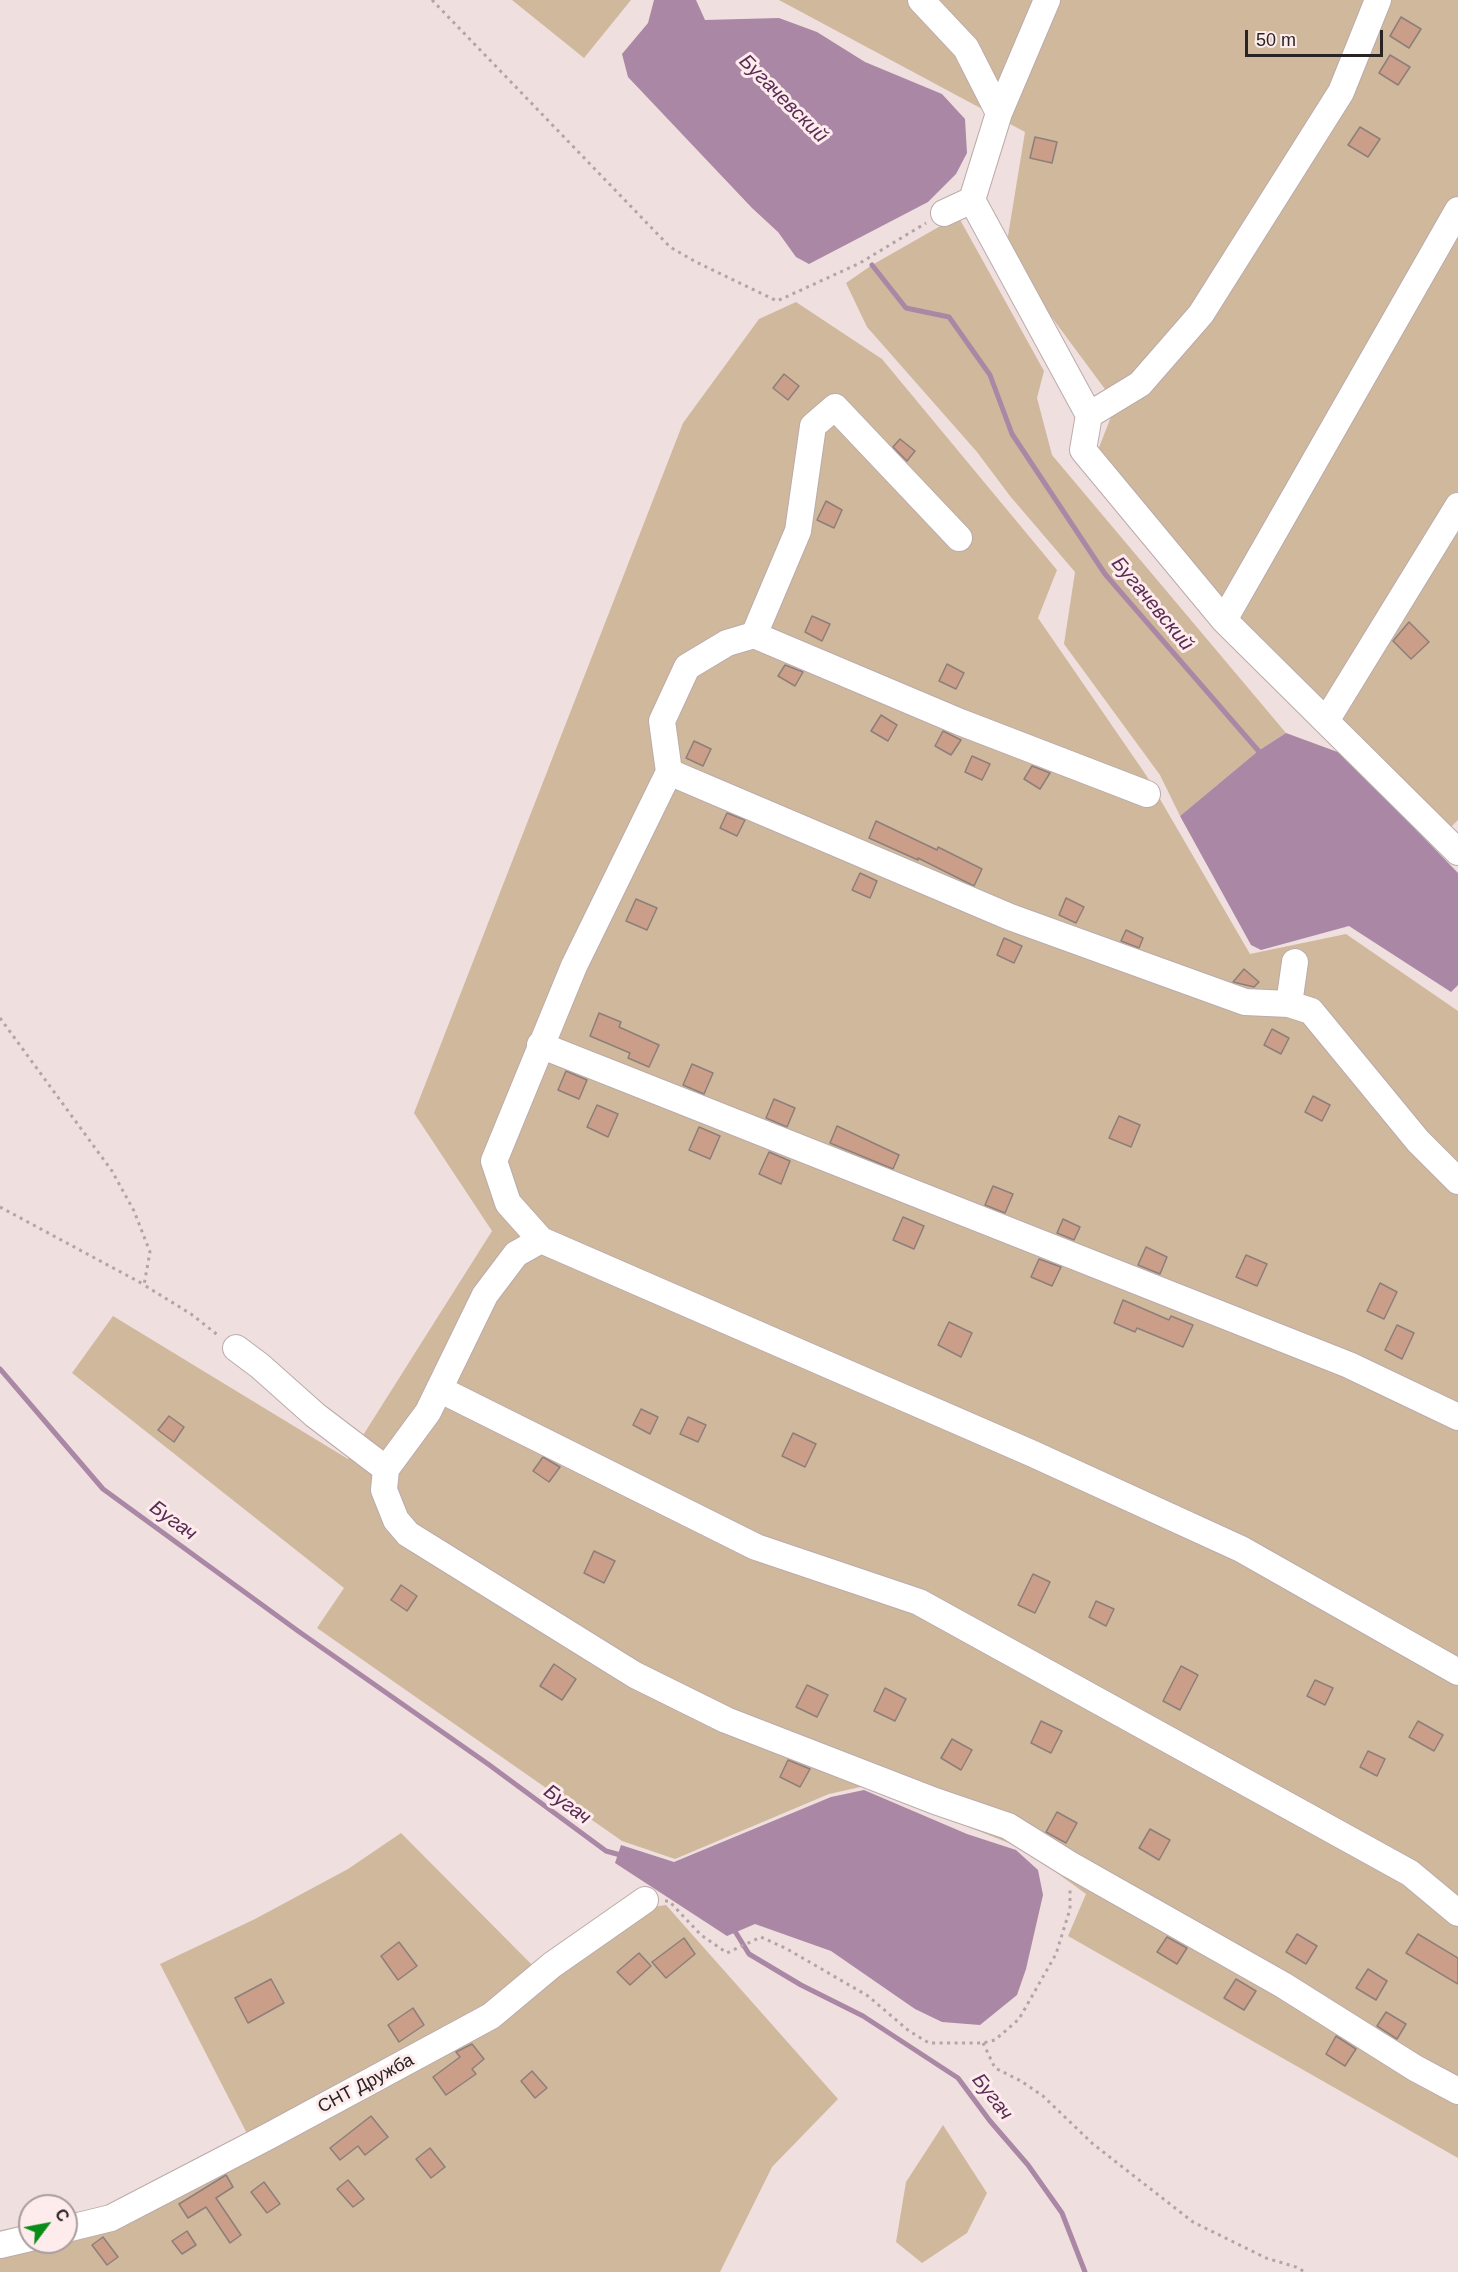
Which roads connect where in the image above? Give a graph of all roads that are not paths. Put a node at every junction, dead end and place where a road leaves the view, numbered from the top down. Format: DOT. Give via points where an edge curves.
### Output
graph roads {
  1 [pos="921,0"];
  2 [pos="1047,0"];
  3 [pos="1378,0"];
  4 [pos="999,113"];
  5 [pos="972,200"];
  6 [pos="1458,210"];
  7 [pos="944,213"];
  8 [pos="1089,414"];
  9 [pos="1458,506"];
  10 [pos="958,538"];
  11 [pos="1224,620"];
  12 [pos="754,635"];
  13 [pos="1326,721"];
  14 [pos="669,772"];
  15 [pos="1147,794"];
  16 [pos="1457,850"];
  17 [pos="1295,962"];
  18 [pos="1289,1004"];
  19 [pos="540,1045"];
  20 [pos="1458,1181"];
  21 [pos="541,1240"];
  22 [pos="236,1348"];
  23 [pos="440,1389"];
  24 [pos="1458,1417"];
  25 [pos="386,1469"];
  26 [pos="1458,1672"];
  27 [pos="645,1900"];
  28 [pos="1458,1913"];
  29 [pos="1458,2091"];
  30 [pos="78,2226"];
  31 [pos="18,2241"];
  32 [pos="0,2245"];
  1 -- 4 [label="street" via="966,48"];
  2 -- 4 [label="street"];
  3 -- 8 [label="street" via="1341,92 1201,314 1140,384"];
  4 -- 5 [label="street"];
  5 -- 7 [label="street"];
  5 -- 8 [label="street"];
  6 -- 11 [label="street"];
  8 -- 11 [label="street" via="1083,450"];
  9 -- 13 [label="street"];
  10 -- 12 [label="street" via="835,407 813,426 798,531"];
  11 -- 13 [label="street"];
  12 -- 14 [label="street" via="727,643 687,667 662,721"];
  12 -- 15 [label="street" via="960,722"];
  13 -- 16 [label="street"];
  14 -- 18 [label="street" via="1010,917 1245,1002"];
  14 -- 19 [label="street" via="574,966"];
  17 -- 18 [label="street"];
  18 -- 20 [label="street" via="1311,1011 1418,1141"];
  19 -- 21 [label="street" via="495,1161 508,1203"];
  19 -- 24 [label="street" via="1349,1365"];
  21 -- 23 [label="street" via="516,1254 485,1295"];
  21 -- 26 [label="street" via="1020,1448 1241,1549"];
  22 -- 25 [label="street"];
  23 -- 25 [label="street"];
  23 -- 28 [label="street" via="756,1547 919,1602 1410,1873"];
  25 -- 29 [label="street" via="384,1490 396,1520 408,1534 635,1675 726,1720 1008,1826 1283,1984"];
  27 -- 30 [label="street, СНТ Дружба" via="552,1965 491,2016 111,2218"];
  31 -- 32 [label="street"];
}
